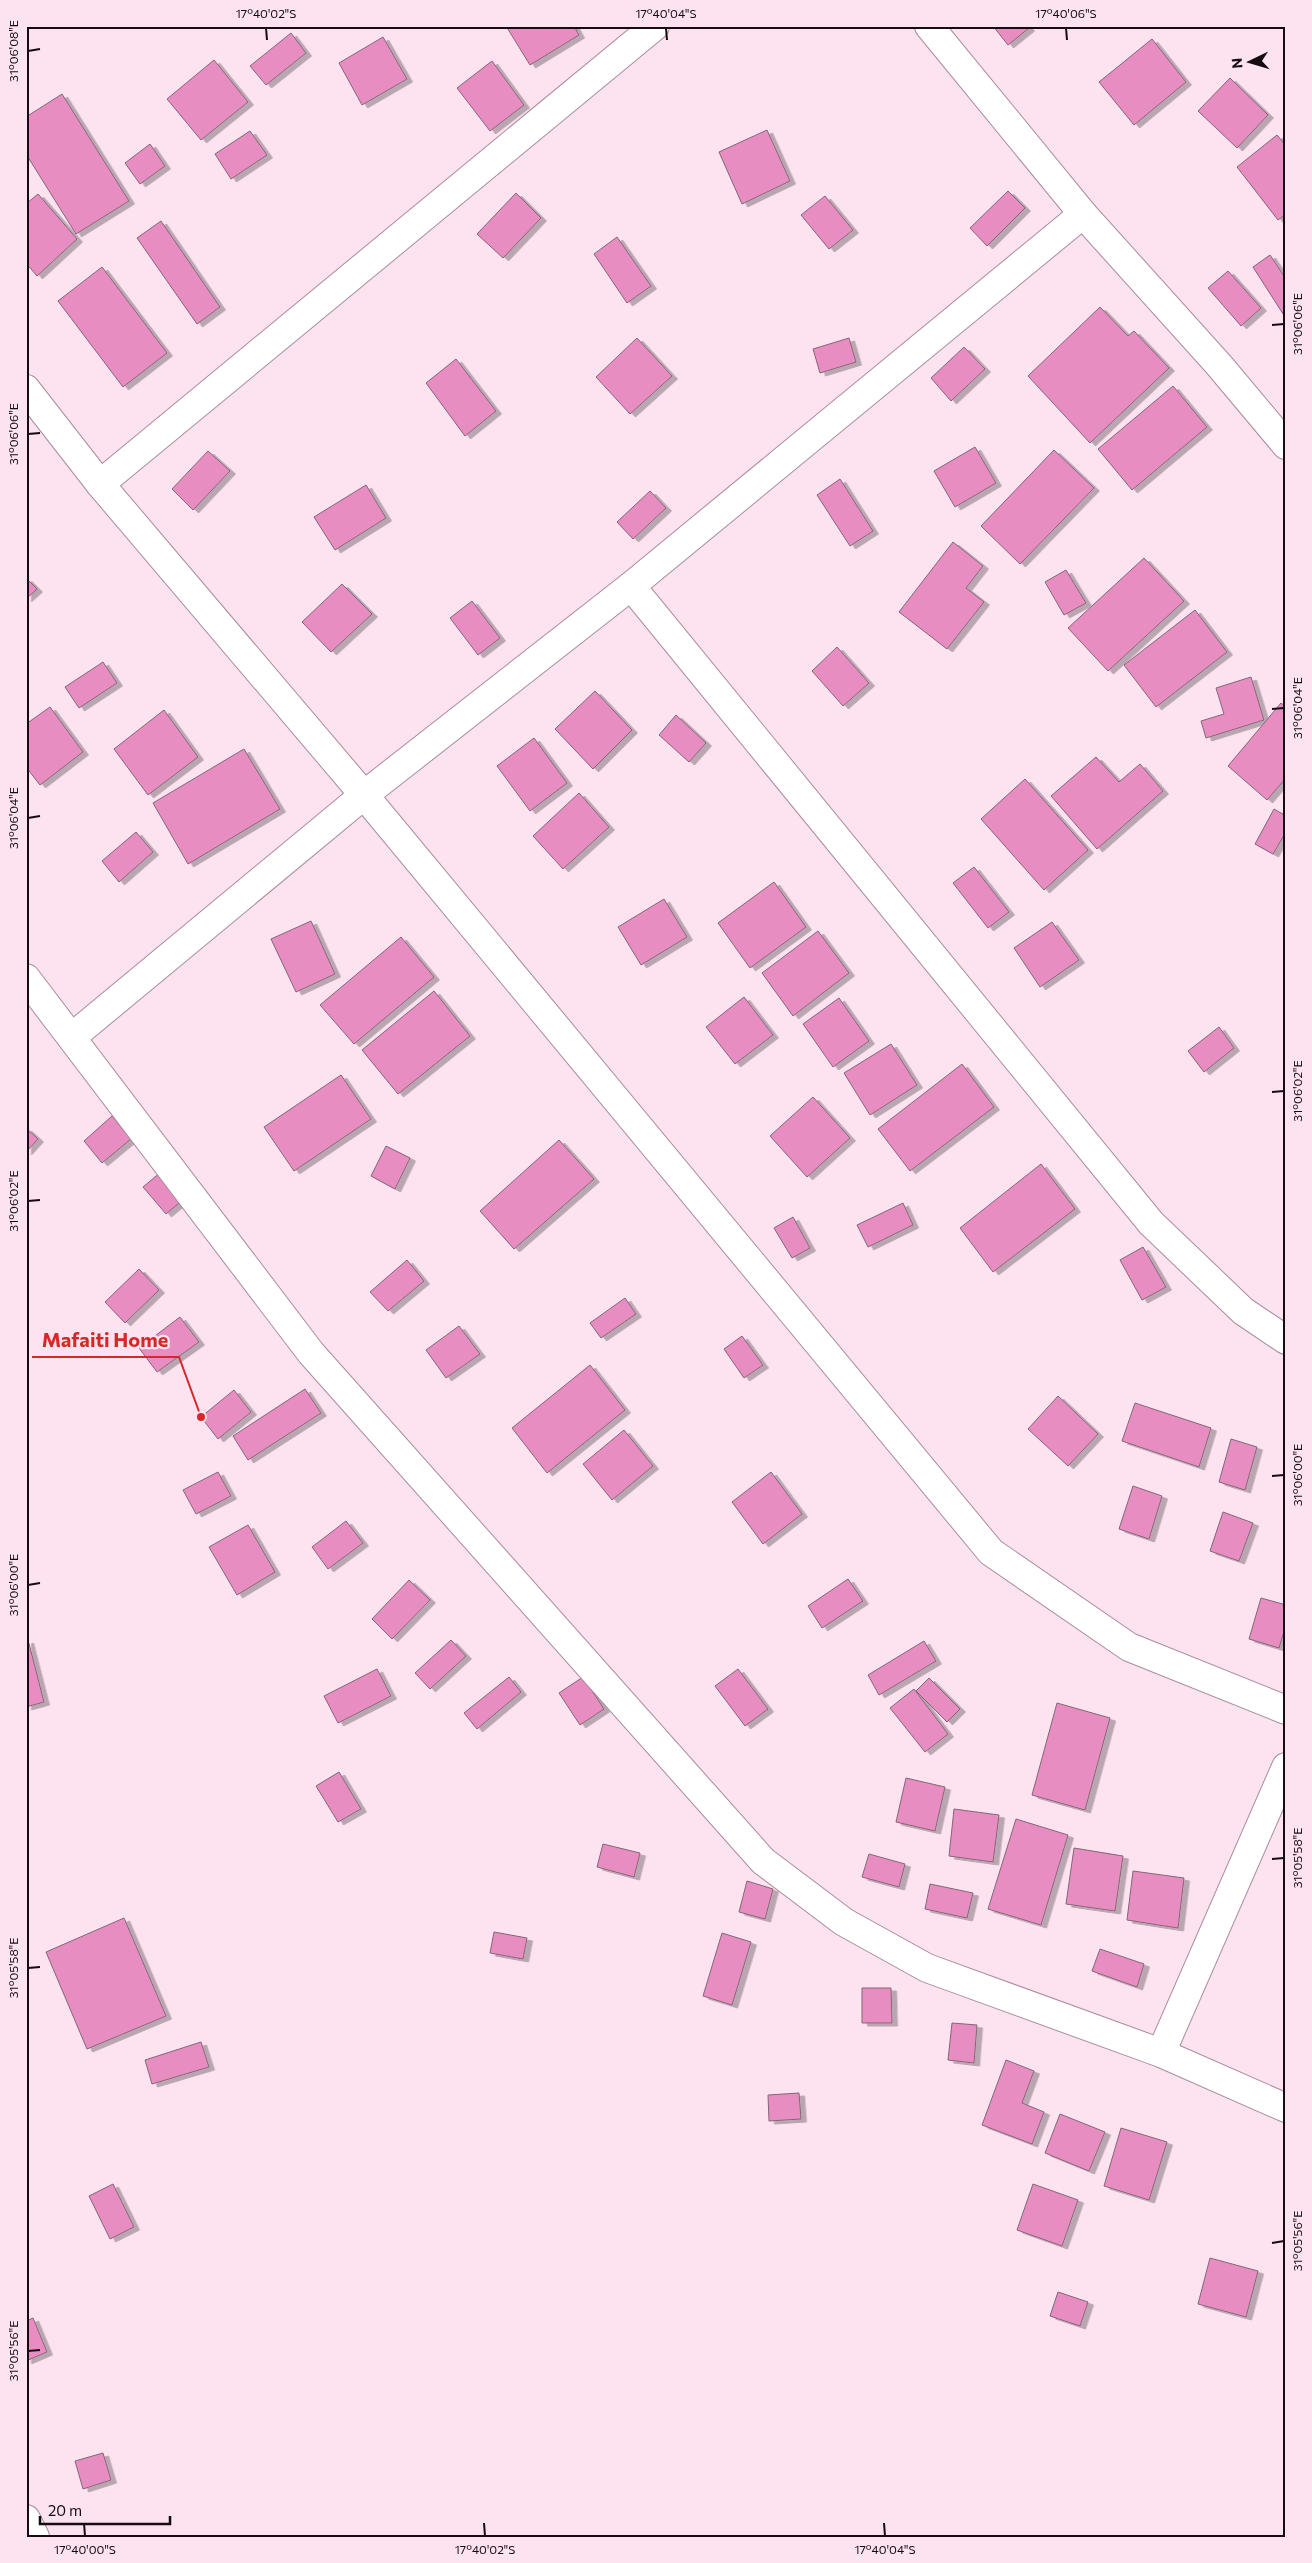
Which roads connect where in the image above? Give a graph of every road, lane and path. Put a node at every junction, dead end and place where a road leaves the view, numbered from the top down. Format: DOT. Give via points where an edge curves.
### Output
graph roads {
  1 [pos="655,26"];
  2 [pos="929,26"];
  3 [pos="1083,214"];
  4 [pos="26,389"];
  5 [pos="1286,445"];
  6 [pos="100,484"];
  7 [pos="631,586"];
  8 [pos="364,795"];
  9 [pos="26,978"];
  10 [pos="72,1037"];
  11 [pos="1286,1340"];
  12 [pos="1286,1710"];
  13 [pos="1286,1767"];
  14 [pos="1161,2053"];
  15 [pos="1286,2108"];
  16 [pos="26,2519"];
  17 [pos="35,2537"];
  1 -- 6 [label="street"];
  2 -- 3 [label="street"];
  3 -- 5 [label="street"];
  3 -- 7 [label="street"];
  4 -- 6 [label="street"];
  6 -- 8 [label="street"];
  7 -- 8 [label="street"];
  7 -- 11 [label="street" via="1151,1223 1243,1311"];
  8 -- 10 [label="street"];
  8 -- 12 [label="street" via="991,1552 1130,1647"];
  9 -- 10 [label="street"];
  10 -- 14 [label="street" via="311,1353 763,1861 844,1922 927,1968"];
  13 -- 14 [label="street"];
  14 -- 15 [label="street"];
  16 -- 17 [label="street"];
}
